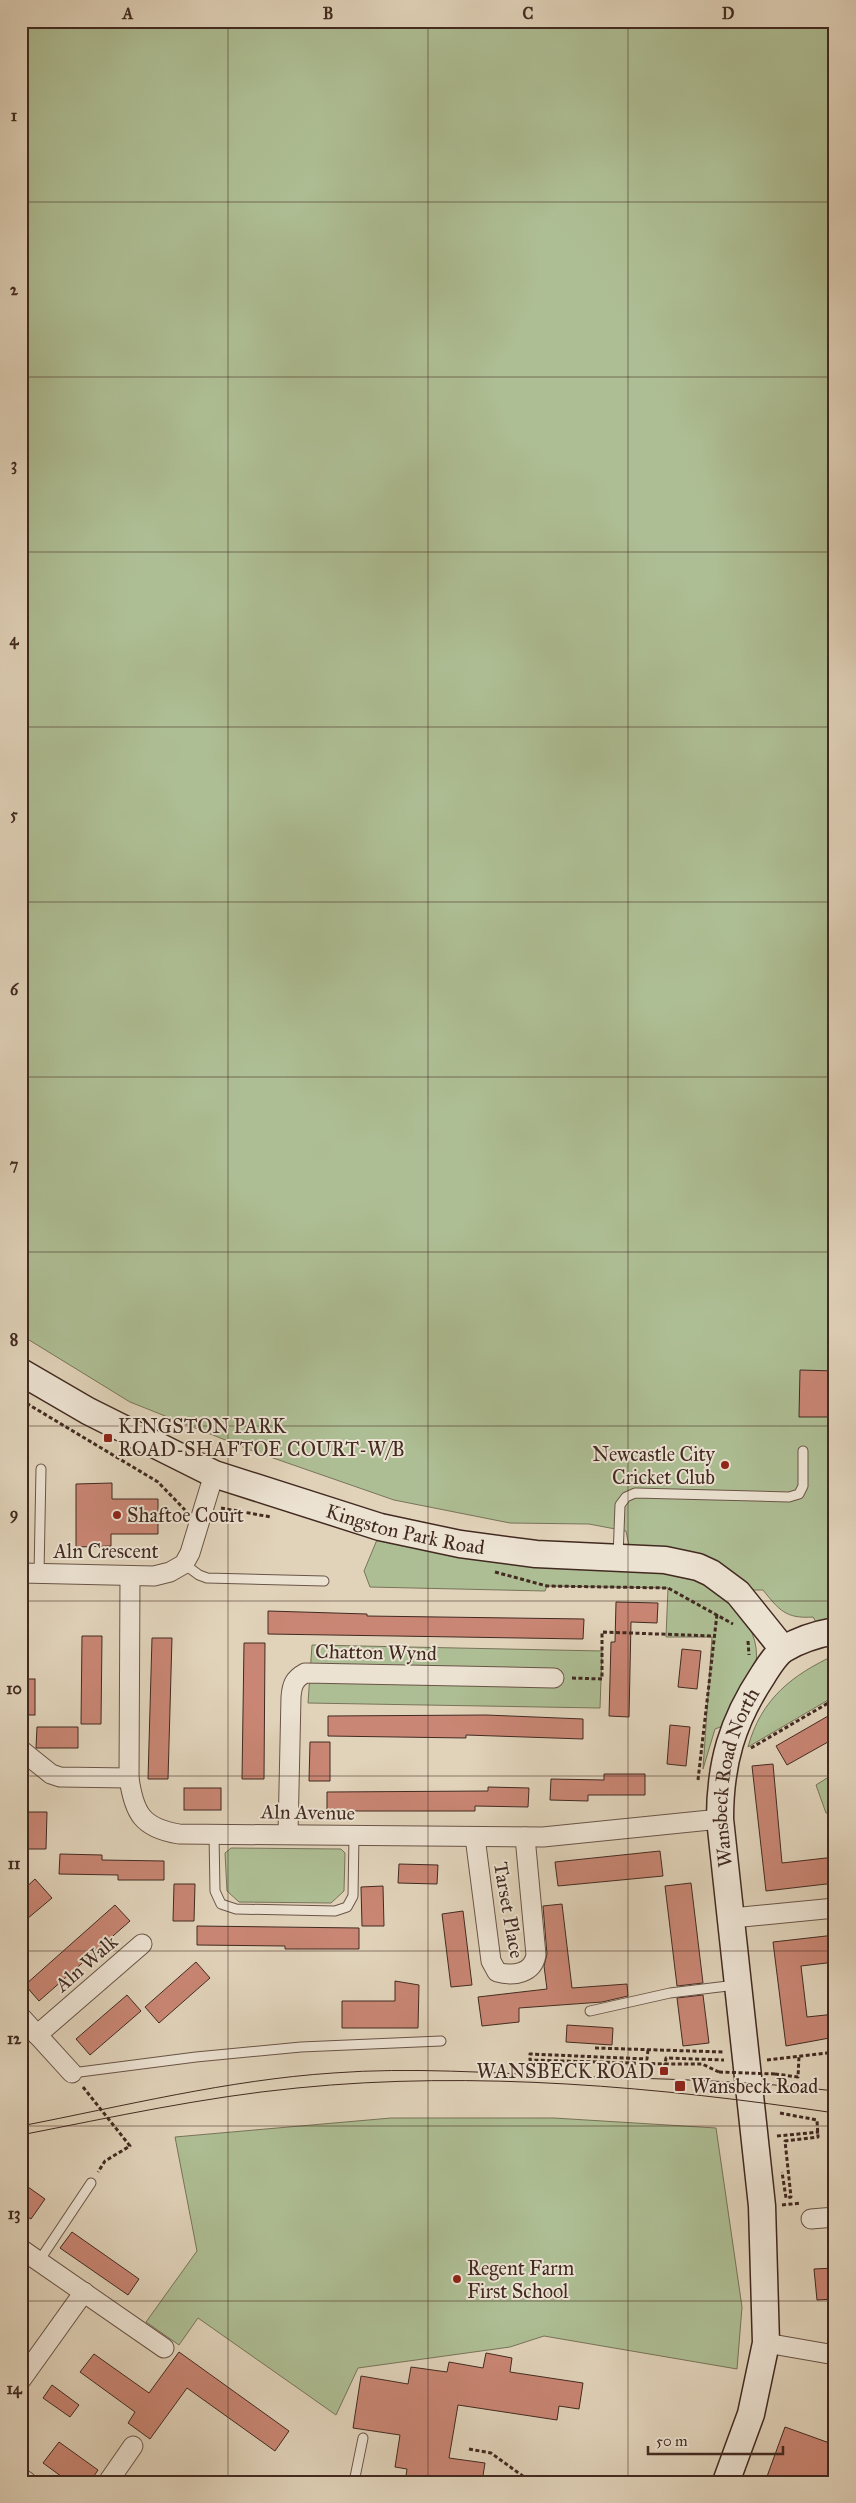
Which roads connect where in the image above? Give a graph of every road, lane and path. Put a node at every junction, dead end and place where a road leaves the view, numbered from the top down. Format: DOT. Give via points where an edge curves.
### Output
graph roads {
  1 [pos="21,1372"];
  2 [pos="803,1451"];
  3 [pos="41,1469"];
  4 [pos="214,1474"];
  5 [pos="618,1557"];
  6 [pos="184,1564"];
  7 [pos="30,1574"];
  8 [pos="130,1577"];
  9 [pos="324,1581"];
  10 [pos="677,1592"];
  11 [pos="716,1614"];
  12 [pos="737,1626"];
  13 [pos="835,1631"];
  14 [pos="714,1636"];
  15 [pos="746,1636"];
  16 [pos="783,1649"];
  17 [pos="554,1678"];
  18 [pos="760,1680"];
  19 [pos="835,1699"];
  20 [pos="21,1750"];
  21 [pos="724,1764"];
  22 [pos="129,1778"];
  23 [pos="698,1781"];
  24 [pos="720,1819"];
  25 [pos="214,1834"];
  26 [pos="288,1834"];
  27 [pos="354,1835"];
  28 [pos="475,1836"];
  29 [pos="525,1837"];
  30 [pos="835,1908"];
  31 [pos="732,1918"];
  32 [pos="142,1944"];
  33 [pos="738,1985"];
  34 [pos="590,2011"];
  35 [pos="21,2017"];
  36 [pos="38,2035"];
  37 [pos="441,2042"];
  38 [pos="595,2048"];
  39 [pos="648,2050"];
  40 [pos="723,2052"];
  41 [pos="835,2052"];
  42 [pos="799,2056"];
  43 [pos="724,2060"];
  44 [pos="764,2061"];
  45 [pos="665,2064"];
  46 [pos="664,2072"];
  47 [pos="72,2073"];
  48 [pos="780,2113"];
  49 [pos="819,2132"];
  50 [pos="777,2136"];
  51 [pos="769,2137"];
  52 [pos="778,2145"];
  53 [pos="781,2163"];
  54 [pos="91,2183"];
  55 [pos="777,2206"];
  56 [pos="810,2211"];
  57 [pos="835,2217"];
  58 [pos="21,2249"];
  59 [pos="39,2261"];
  60 [pos="84,2292"];
  61 [pos="766,2344"];
  62 [pos="164,2348"];
  63 [pos="835,2355"];
  64 [pos="21,2380"];
  65 [pos="363,2438"];
  66 [pos="133,2446"];
  67 [pos="469,2449"];
  68 [pos="21,2478"];
  69 [pos="27,2482"];
  70 [pos="108,2482"];
  71 [pos="354,2482"];
  72 [pos="531,2482"];
  73 [pos="726,2482"];
  1 -- 4 [label="street, Kingston Park Road" via="88,1411"];
  2 -- 5 [label="lane" via="802,1486 799,1494 789,1497 635,1493 626,1497 620,1505"];
  3 -- 7 [label="lane"];
  4 -- 5 [label="street, Kingston Park Road" via="380,1527 451,1542 536,1554"];
  4 -- 6 [label="street, Aln Crescent"];
  5 -- 16 [label="street, Kingston Park Road" via="685,1563 711,1573 738,1594"];
  6 -- 8 [label="street, Aln Crescent" via="162,1574"];
  6 -- 9 [label="lane" via="207,1578"];
  7 -- 8 [label="street, Aln Crescent"];
  8 -- 22 [label="street, Aln Avenue"];
  10 -- 11 [label="path"];
  11 -- 12 [label="path"];
  11 -- 14 [label="path"];
  13 -- 16 [label="street"];
  14 -- 17 [label="path" via="602,1632 602,1679"];
  14 -- 23 [label="path"];
  15 -- 18 [label="path" via="749,1658 745,1669"];
  16 -- 18 [label="street, Wansbeck Road North"];
  17 -- 26 [label="street, Chatton Wynd" via="305,1673 296,1678 291,1697"];
  18 -- 21 [label="street, Wansbeck Road North" via="733,1730"];
  19 -- 21 [label="path"];
  20 -- 22 [label="street" via="51,1774 60,1777"];
  21 -- 24 [label="street, Wansbeck Road North"];
  22 -- 25 [label="street, Aln Avenue" via="136,1810 153,1827 179,1834"];
  24 -- 29 [label="street, Aln Avenue"];
  24 -- 31 [label="street, Wansbeck Road North"];
  25 -- 26 [label="street, Aln Avenue"];
  25 -- 27 [label="lane" via="215,1891 221,1904 236,1909 335,1911 347,1907 353,1896"];
  26 -- 27 [label="street, Aln Avenue"];
  27 -- 28 [label="street, Aln Avenue"];
  28 -- 29 [label="street, Aln Avenue"];
  28 -- 29 [label="street, Tarset Place" via="491,1961 497,1972 505,1974 531,1968 536,1955"];
  30 -- 31 [label="street"];
  31 -- 33 [label="street"];
  32 -- 36 [label="street, Aln Walk"];
  33 -- 34 [label="lane" via="670,1993"];
  33 -- 61 [label="street" via="762,2206"];
  35 -- 36 [label="street"];
  36 -- 47 [label="street"];
  37 -- 47 [label="lane" via="301,2047"];
  38 -- 39 [label="path"];
  39 -- 40 [label="path"];
  39 -- 45 [label="path" via="647,2059 530,2054 530,2060"];
  41 -- 42 [label="path"];
  42 -- 44 [label="path"];
  42 -- 45 [label="path, bridge" via="798,2077 719,2072 702,2064"];
  43 -- 45 [label="path" via="666,2058"];
  45 -- 46 [label="path"];
  47 -- 54 [label="path" via="130,2146 105,2161"];
  48 -- 49 [label="path" via="817,2120"];
  49 -- 50 [label="path"];
  49 -- 53 [label="path" via="818,2137 785,2141 792,2197 786,2198"];
  50 -- 51 [label="path"];
  50 -- 52 [label="path"];
  54 -- 59 [label="lane"];
  55 -- 56 [label="path"];
  56 -- 57 [label="street"];
  58 -- 59 [label="street"];
  59 -- 60 [label="street"];
  60 -- 62 [label="street"];
  60 -- 64 [label="street"];
  61 -- 63 [label="street"];
  61 -- 73 [label="street" via="750,2414"];
  65 -- 71 [label="lane"];
  66 -- 70 [label="street"];
  67 -- 72 [label="path" via="491,2453"];
  68 -- 69 [label="street"];
}
